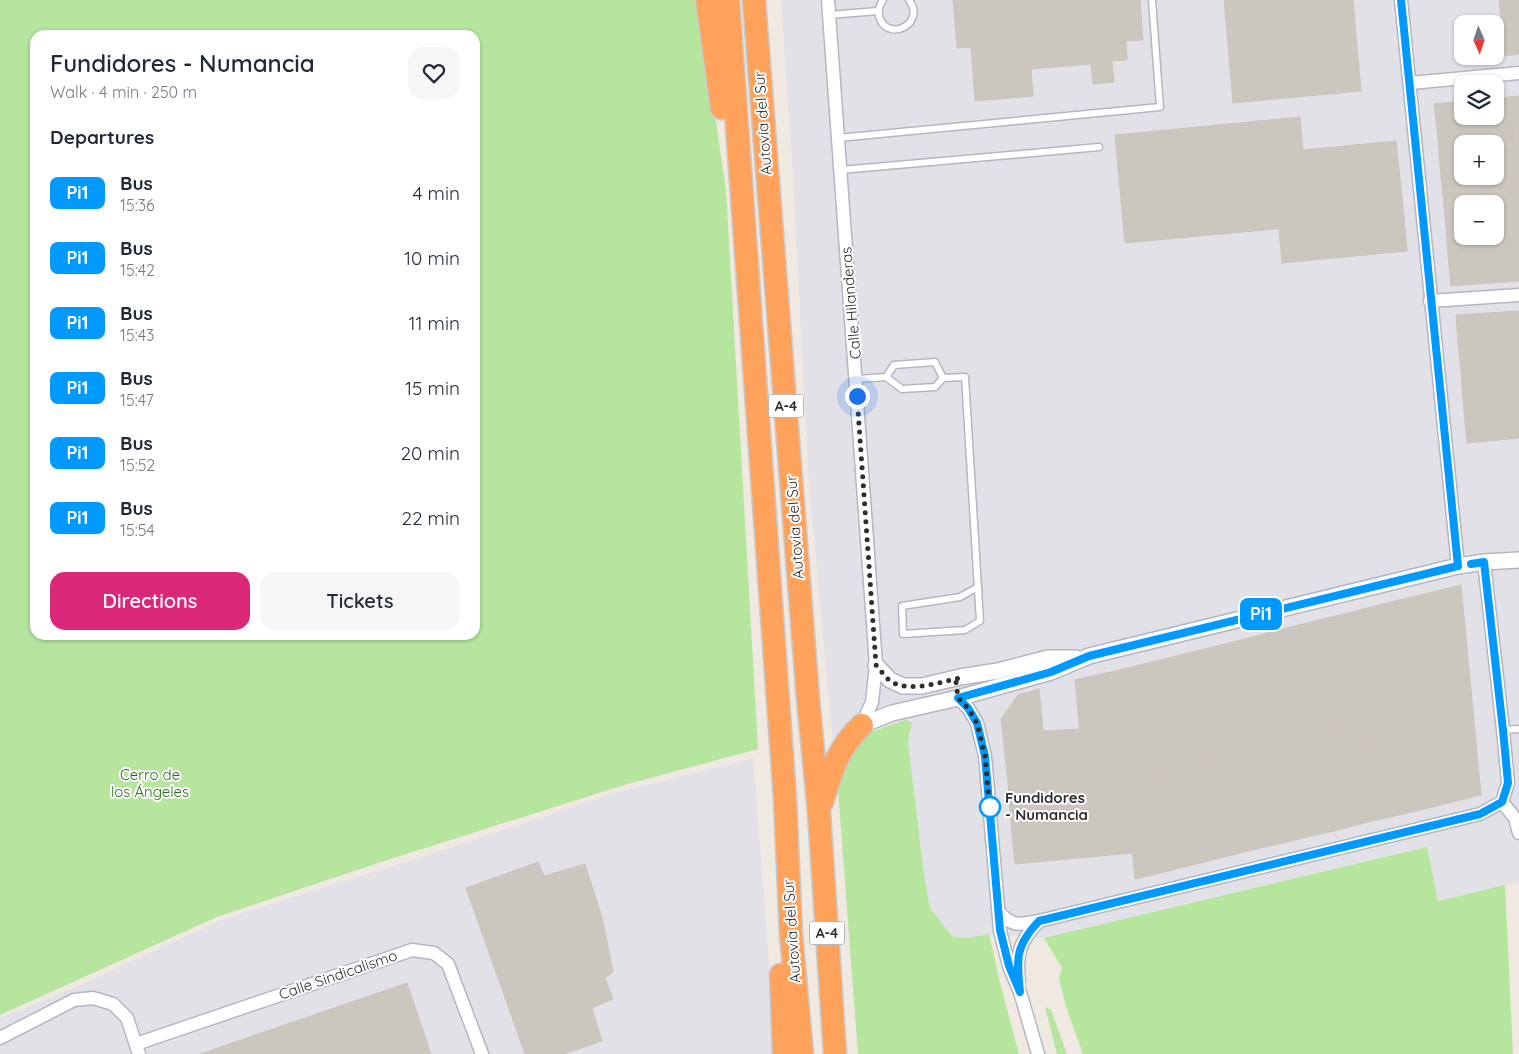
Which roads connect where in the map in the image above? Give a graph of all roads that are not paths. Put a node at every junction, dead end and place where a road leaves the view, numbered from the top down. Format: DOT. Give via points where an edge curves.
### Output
graph roads {
  1 [pos="707,0"];
  2 [pos="728,0"];
  3 [pos="754,0"];
  4 [pos="828,0"];
  5 [pos="884,0"];
  6 [pos="909,0"];
  7 [pos="1152,0"];
  8 [pos="1401,0"];
  9 [pos="878,11"];
  10 [pos="829,16"];
  11 [pos="1519,74"];
  12 [pos="1410,83"];
  13 [pos="838,138"];
  14 [pos="1099,147"];
  15 [pos="840,170"];
  16 [pos="742,207"];
  17 [pos="1519,295"];
  18 [pos="1430,301"];
  19 [pos="886,377"];
  20 [pos="943,378"];
  21 [pos="857,379"];
  22 [pos="1519,560"];
  23 [pos="1484,562"];
  24 [pos="1458,566"];
  25 [pos="978,587"];
  26 [pos="1082,658"];
  27 [pos="876,665"];
  28 [pos="960,678"];
  29 [pos="958,698"];
  30 [pos="862,725"];
  31 [pos="1519,729"];
  32 [pos="1503,730"];
  33 [pos="1502,802"];
  34 [pos="819,812"];
  35 [pos="1519,833"];
  36 [pos="999,912"];
  37 [pos="1039,921"];
  38 [pos="792,934"];
  39 [pos="1020,992"];
  40 [pos="0,1038"];
  41 [pos="138,1049"];
  42 [pos="482,1054"];
  43 [pos="784,1054"];
  44 [pos="802,1054"];
  45 [pos="835,1054"];
  46 [pos="1038,1054"];
  1 -- 16 [label="highway" via="725,134"];
  2 -- 16 [label="highway, Autovía del Sur / A-4"];
  3 -- 34 [label="highway, Autovía del Sur / A-4"];
  4 -- 10 [label="street, Calle Hilanderas"];
  5 -- 9 [label="lane"];
  6 -- 9 [label="lane" via="914,13 909,24 899,29 888,28"];
  7 -- 13 [label="lane" via="1160,107"];
  8 -- 12 [label="street"];
  9 -- 10 [label="lane"];
  10 -- 13 [label="street, Calle Hilanderas"];
  11 -- 12 [label="street"];
  12 -- 18 [label="street"];
  13 -- 15 [label="street, Calle Hilanderas"];
  14 -- 15 [label="lane"];
  15 -- 21 [label="street, Calle Hilanderas"];
  16 -- 38 [label="highway, Autovía del Sur / A-4"];
  17 -- 18 [label="street"];
  18 -- 24 [label="street"];
  19 -- 20 [label="lane" via="902,389 935,387"];
  19 -- 20 [label="lane" via="894,365 935,362"];
  19 -- 21 [label="lane"];
  20 -- 25 [label="lane" via="965,377"];
  21 -- 27 [label="street, Calle Hilanderas"];
  22 -- 23 [label="street"];
  23 -- 24 [label="street"];
  23 -- 32 [label="street"];
  24 -- 26 [label="street"];
  25 -- 25 [label="lane" via="980,621 965,630 903,634 902,606 960,597"];
  26 -- 28 [label="street" via="1048,658"];
  26 -- 29 [label="street" via="1051,672"];
  27 -- 28 [label="street" via="890,680 903,686 922,686"];
  27 -- 30 [label="street, Calle Hilanderas" via="872,702"];
  28 -- 29 [label="street" via="956,682"];
  29 -- 30 [label="street" via="892,713"];
  29 -- 36 [label="street" via="977,723 985,756"];
  30 -- 34 [label="highway" via="836,759"];
  31 -- 32 [label="lane"];
  32 -- 33 [label="street" via="1508,783"];
  33 -- 35 [label="street" via="1515,818"];
  33 -- 37 [label="street" via="1480,814"];
  34 -- 45 [label="highway, Autovía del Sur / A-4"];
  36 -- 37 [label="street" via="1015,924"];
  36 -- 39 [label="street" via="1009,966"];
  37 -- 39 [label="street" via="1019,949"];
  38 -- 43 [label="highway" via="780,964"];
  38 -- 44 [label="highway, Autovía del Sur / A-4"];
  39 -- 46 [label="street"];
  40 -- 41 [label="street" via="74,1000 93,998 113,1004 127,1018"];
  41 -- 42 [label="street, Calle Sindicalismo" via="412,950 434,953 448,964"];
}
